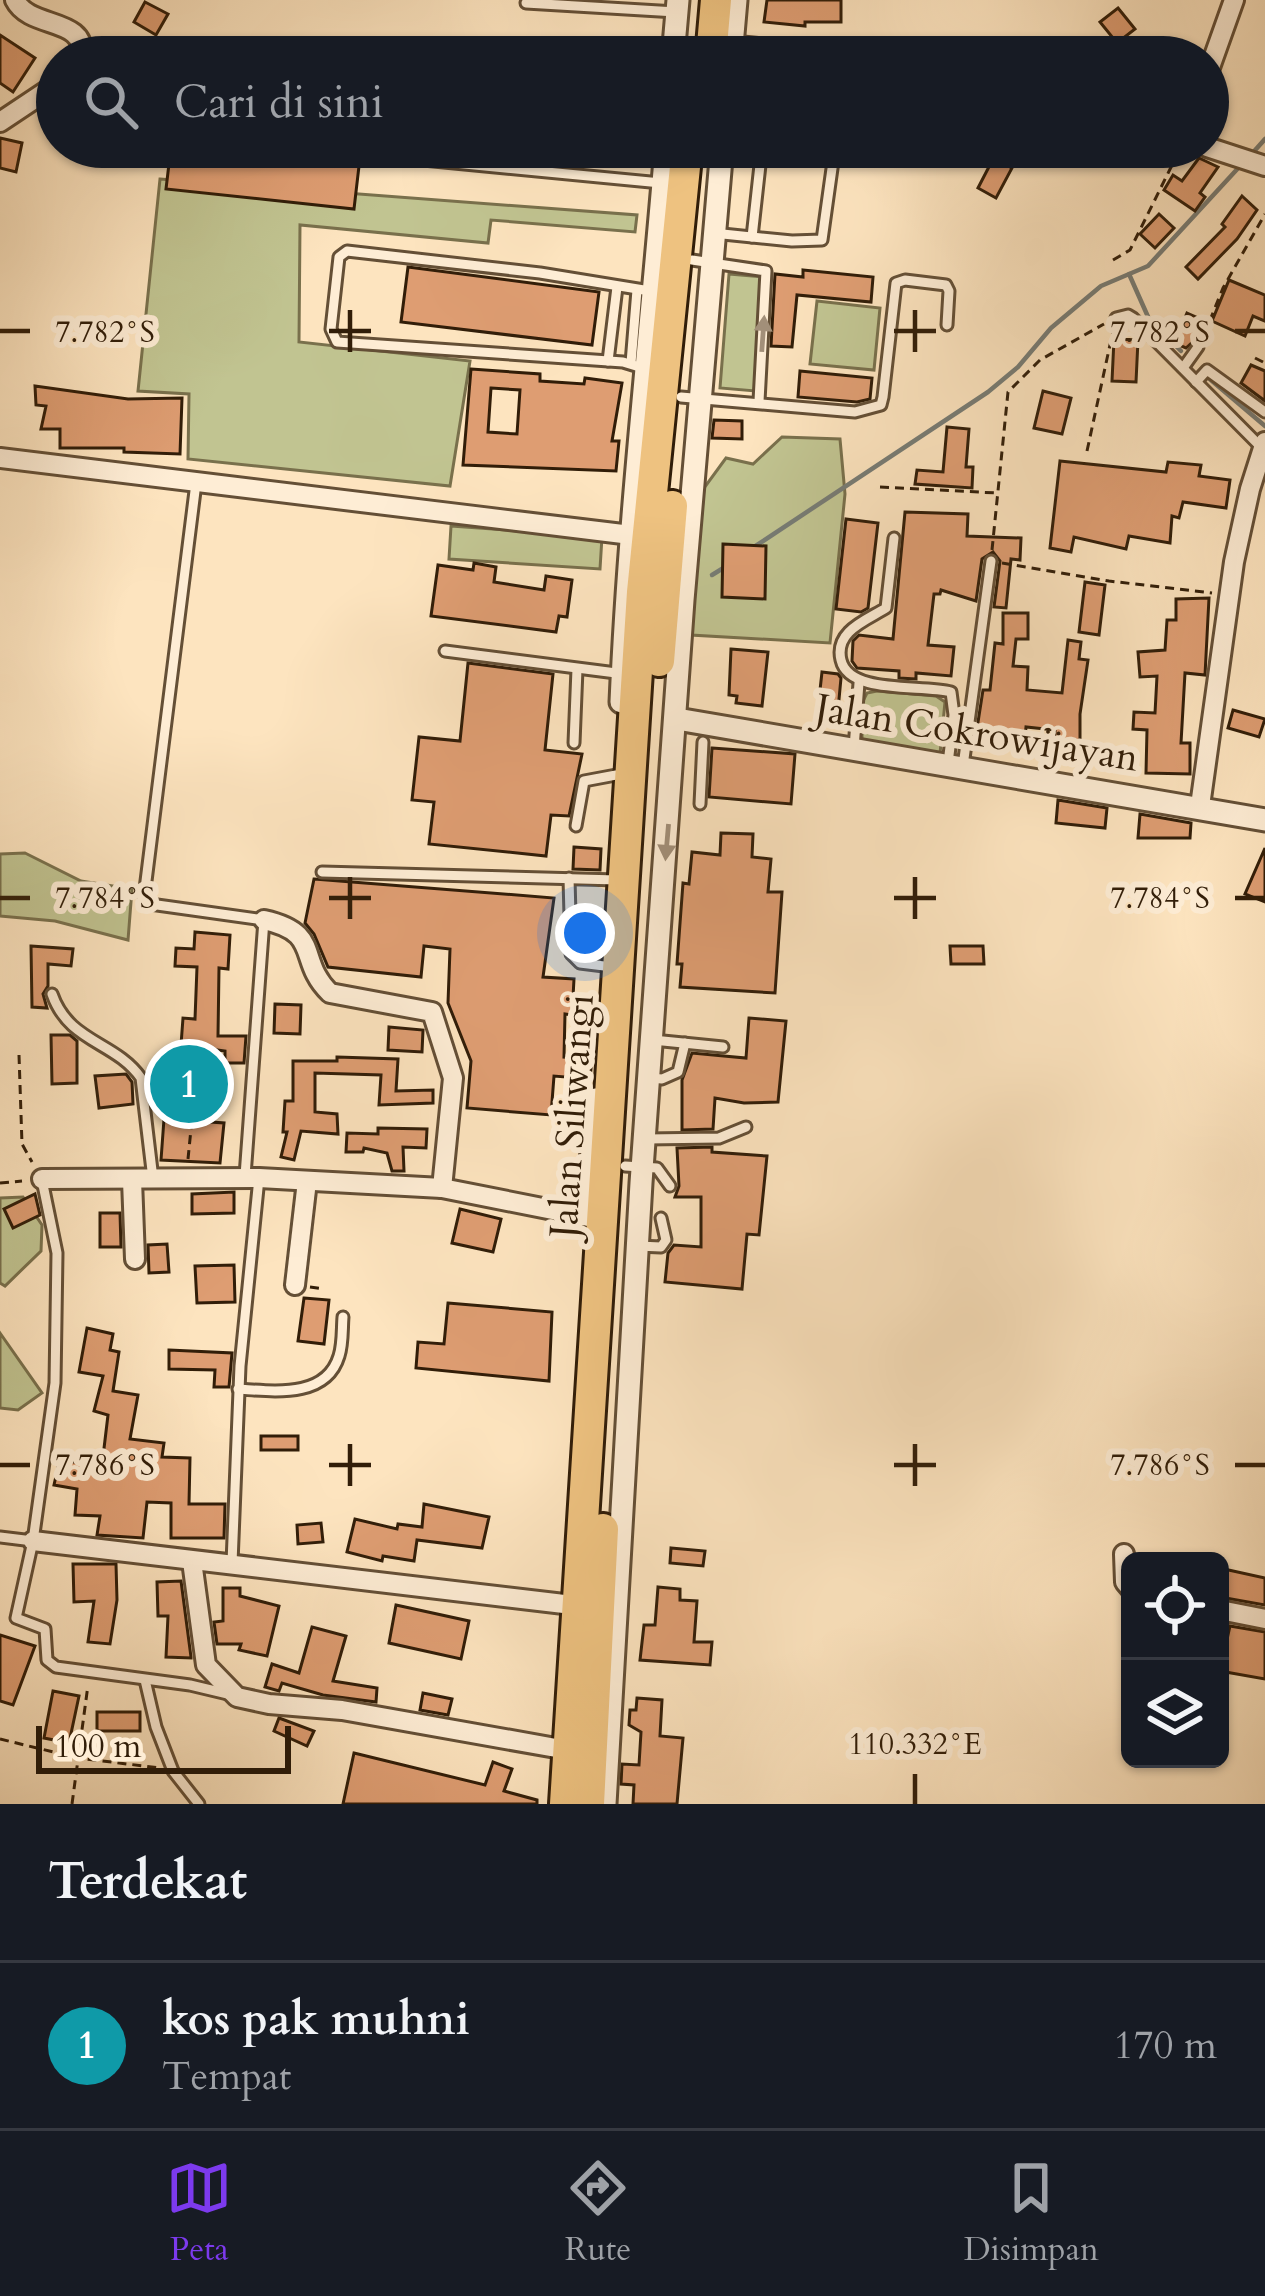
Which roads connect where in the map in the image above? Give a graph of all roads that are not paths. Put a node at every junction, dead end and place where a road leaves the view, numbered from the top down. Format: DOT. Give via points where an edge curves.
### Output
graph roads {
  1 [pos="15,0"];
  2 [pos="716,0"];
  3 [pos="736,0"];
  4 [pos="1234,0"];
  5 [pos="526,2"];
  6 [pos="685,4"];
  7 [pos="79,36"];
  8 [pos="678,36"];
  9 [pos="691,36"];
  10 [pos="722,36"];
  11 [pos="728,36"];
  12 [pos="1221,36"];
  13 [pos="36,98"];
  14 [pos="0,122"];
  15 [pos="1229,154"];
  16 [pos="1263,165"];
  17 [pos="507,168"];
  18 [pos="664,168"];
  19 [pos="682,168"];
  20 [pos="703,168"];
  21 [pos="720,168"];
  22 [pos="760,168"];
  23 [pos="832,168"];
  24 [pos="663,183"];
  25 [pos="713,233"];
  26 [pos="752,237"];
  27 [pos="702,262"];
  28 [pos="617,287"];
  29 [pos="655,292"];
  30 [pos="1116,318"];
  31 [pos="946,326"];
  32 [pos="1198,347"];
  33 [pos="608,362"];
  34 [pos="1183,368"];
  35 [pos="1199,377"];
  36 [pos="665,380"];
  37 [pos="759,401"];
  38 [pos="1265,412"];
  39 [pos="1263,445"];
  40 [pos="0,458"];
  41 [pos="196,483"];
  42 [pos="631,536"];
  43 [pos="894,538"];
  44 [pos="991,561"];
  45 [pos="445,651"];
  46 [pos="577,669"];
  47 [pos="630,674"];
  48 [pos="860,683"];
  49 [pos="677,719"];
  50 [pos="574,742"];
  51 [pos="704,742"];
  52 [pos="854,748"];
  53 [pos="674,764"];
  54 [pos="956,765"];
  55 [pos="702,768"];
  56 [pos="616,776"];
  57 [pos="700,804"];
  58 [pos="1200,806"];
  59 [pos="1265,820"];
  60 [pos="576,826"];
  61 [pos="322,872"];
  62 [pos="569,878"];
  63 [pos="618,880"];
  64 [pos="264,920"];
  65 [pos="604,966"];
  66 [pos="52,994"];
  67 [pos="653,1040"];
  68 [pos="686,1043"];
  69 [pos="723,1047"];
  70 [pos="650,1078"];
  71 [pos="746,1127"];
  72 [pos="645,1139"];
  73 [pos="634,1166"];
  74 [pos="252,1178"];
  75 [pos="42,1179"];
  76 [pos="153,1179"];
  77 [pos="132,1180"];
  78 [pos="307,1181"];
  79 [pos="670,1186"];
  80 [pos="442,1188"];
  81 [pos="588,1217"];
  82 [pos="661,1219"];
  83 [pos="638,1246"];
  84 [pos="135,1259"];
  85 [pos="295,1285"];
  86 [pos="343,1317"];
  87 [pos="597,1344"];
  88 [pos="238,1389"];
  89 [pos="580,1469"];
  90 [pos="0,1538"];
  91 [pos="33,1541"];
  92 [pos="192,1562"];
  93 [pos="232,1563"];
  94 [pos="564,1604"];
  95 [pos="1229,1612"];
  96 [pos="1265,1619"];
  97 [pos="145,1680"];
  98 [pos="237,1696"];
  99 [pos="556,1748"];
  100 [pos="199,1804"];
  101 [pos="552,1804"];
  102 [pos="565,1804"];
  103 [pos="590,1804"];
  104 [pos="605,1804"];
  1 -- 7 [label="street" via="32,17"];
  2 -- 10 [label="highway"];
  3 -- 11 [label="street"];
  4 -- 12 [label="street"];
  5 -- 6 [label="lane"];
  6 -- 8 [label="street"];
  6 -- 9 [label="highway"];
  13 -- 14 [label="street"];
  15 -- 16 [label="street"];
  17 -- 24 [label="lane"];
  18 -- 24 [label="street"];
  19 -- 29 [label="highway, Jalan Siliwangi"];
  20 -- 27 [label="highway, Jalan Siliwangi"];
  21 -- 25 [label="street"];
  22 -- 26 [label="lane"];
  23 -- 26 [label="lane" via="822,240"];
  24 -- 29 [label="street"];
  25 -- 26 [label="lane"];
  25 -- 27 [label="street"];
  27 -- 36 [label="highway, Jalan Siliwangi"];
  37 -- 27 [label="lane, one-way" via="766,271"];
  28 -- 29 [label="lane"];
  28 -- 33 [label="lane"];
  28 -- 33 [label="lane" via="347,250 339,257 331,329 337,342"];
  29 -- 36 [label="highway, Jalan Siliwangi"];
  30 -- 34 [label="lane" via="1133,318"];
  31 -- 37 [label="lane" via="948,286 901,281 881,405 855,412"];
  32 -- 34 [label="lane"];
  33 -- 36 [label="lane"];
  34 -- 35 [label="lane"];
  35 -- 38 [label="lane" via="1214,374"];
  35 -- 39 [label="lane"];
  36 -- 37 [label="lane"];
  36 -- 42 [label="street"];
  36 -- 47 [label="highway, Jalan Siliwangi"];
  36 -- 49 [label="street"];
  36 -- 73 [label="highway, Jalan Siliwangi"];
  39 -- 58 [label="street" via="1240,531"];
  40 -- 41 [label="street"];
  41 -- 42 [label="street"];
  41 -- 64 [label="lane" via="144,897"];
  42 -- 47 [label="street"];
  43 -- 48 [label="lane" via="886,608 847,632 839,652"];
  44 -- 54 [label="lane"];
  45 -- 46 [label="lane"];
  46 -- 47 [label="lane"];
  46 -- 50 [label="lane"];
  47 -- 56 [label="street"];
  47 -- 63 [label="highway, Jalan Siliwangi"];
  48 -- 52 [label="lane"];
  48 -- 54 [label="lane" via="951,692"];
  49 -- 52 [label="street, Jalan Cokrowijayan"];
  49 -- 53 [label="street"];
  51 -- 55 [label="lane"];
  52 -- 54 [label="street, Jalan Cokrowijayan"];
  53 -- 55 [label="lane"];
  53 -- 67 [label="street, one-way"];
  54 -- 58 [label="street, Jalan Cokrowijayan"];
  55 -- 57 [label="lane"];
  56 -- 60 [label="lane" via="584,781"];
  56 -- 63 [label="street"];
  58 -- 59 [label="street, Jalan Cokrowijayan"];
  61 -- 62 [label="lane"];
  62 -- 63 [label="lane"];
  62 -- 65 [label="lane" via="571,954"];
  63 -- 65 [label="street"];
  63 -- 87 [label="highway, Jalan Siliwangi"];
  64 -- 74 [label="lane"];
  64 -- 80 [label="street" via="300,935 330,993 432,1012 453,1078"];
  65 -- 81 [label="street"];
  66 -- 76 [label="lane" via="68,1025 141,1078"];
  67 -- 68 [label="lane"];
  67 -- 70 [label="street"];
  68 -- 69 [label="lane"];
  68 -- 70 [label="lane" via="678,1072"];
  70 -- 72 [label="street"];
  71 -- 72 [label="lane" via="719,1138"];
  72 -- 73 [label="street"];
  73 -- 79 [label="lane" via="664,1172"];
  73 -- 83 [label="street"];
  73 -- 87 [label="highway, Jalan Siliwangi"];
  74 -- 76 [label="street"];
  74 -- 78 [label="street"];
  74 -- 88 [label="lane"];
  75 -- 77 [label="street"];
  75 -- 91 [label="lane" via="57,1253 57,1345"];
  76 -- 77 [label="street"];
  77 -- 84 [label="street"];
  78 -- 80 [label="street"];
  78 -- 85 [label="street"];
  80 -- 81 [label="street"];
  81 -- 87 [label="street"];
  82 -- 83 [label="lane" via="661,1246"];
  83 -- 104 [label="street"];
  86 -- 88 [label="lane" via="340,1356 329,1375 290,1391"];
  87 -- 89 [label="highway, Jalan Siliwangi"];
  87 -- 103 [label="highway, Jalan Siliwangi"];
  88 -- 93 [label="lane"];
  89 -- 94 [label="street"];
  89 -- 102 [label="highway, Jalan Siliwangi"];
  90 -- 91 [label="lane"];
  91 -- 92 [label="street"];
  91 -- 97 [label="lane" via="16,1618 45,1629 49,1664"];
  92 -- 93 [label="street"];
  92 -- 98 [label="street" via="206,1665"];
  93 -- 94 [label="street"];
  94 -- 99 [label="street"];
  95 -- 96 [label="street"];
  97 -- 98 [label="lane"];
  97 -- 100 [label="lane" via="173,1771"];
  98 -- 99 [label="street"];
  99 -- 101 [label="street"];
}
